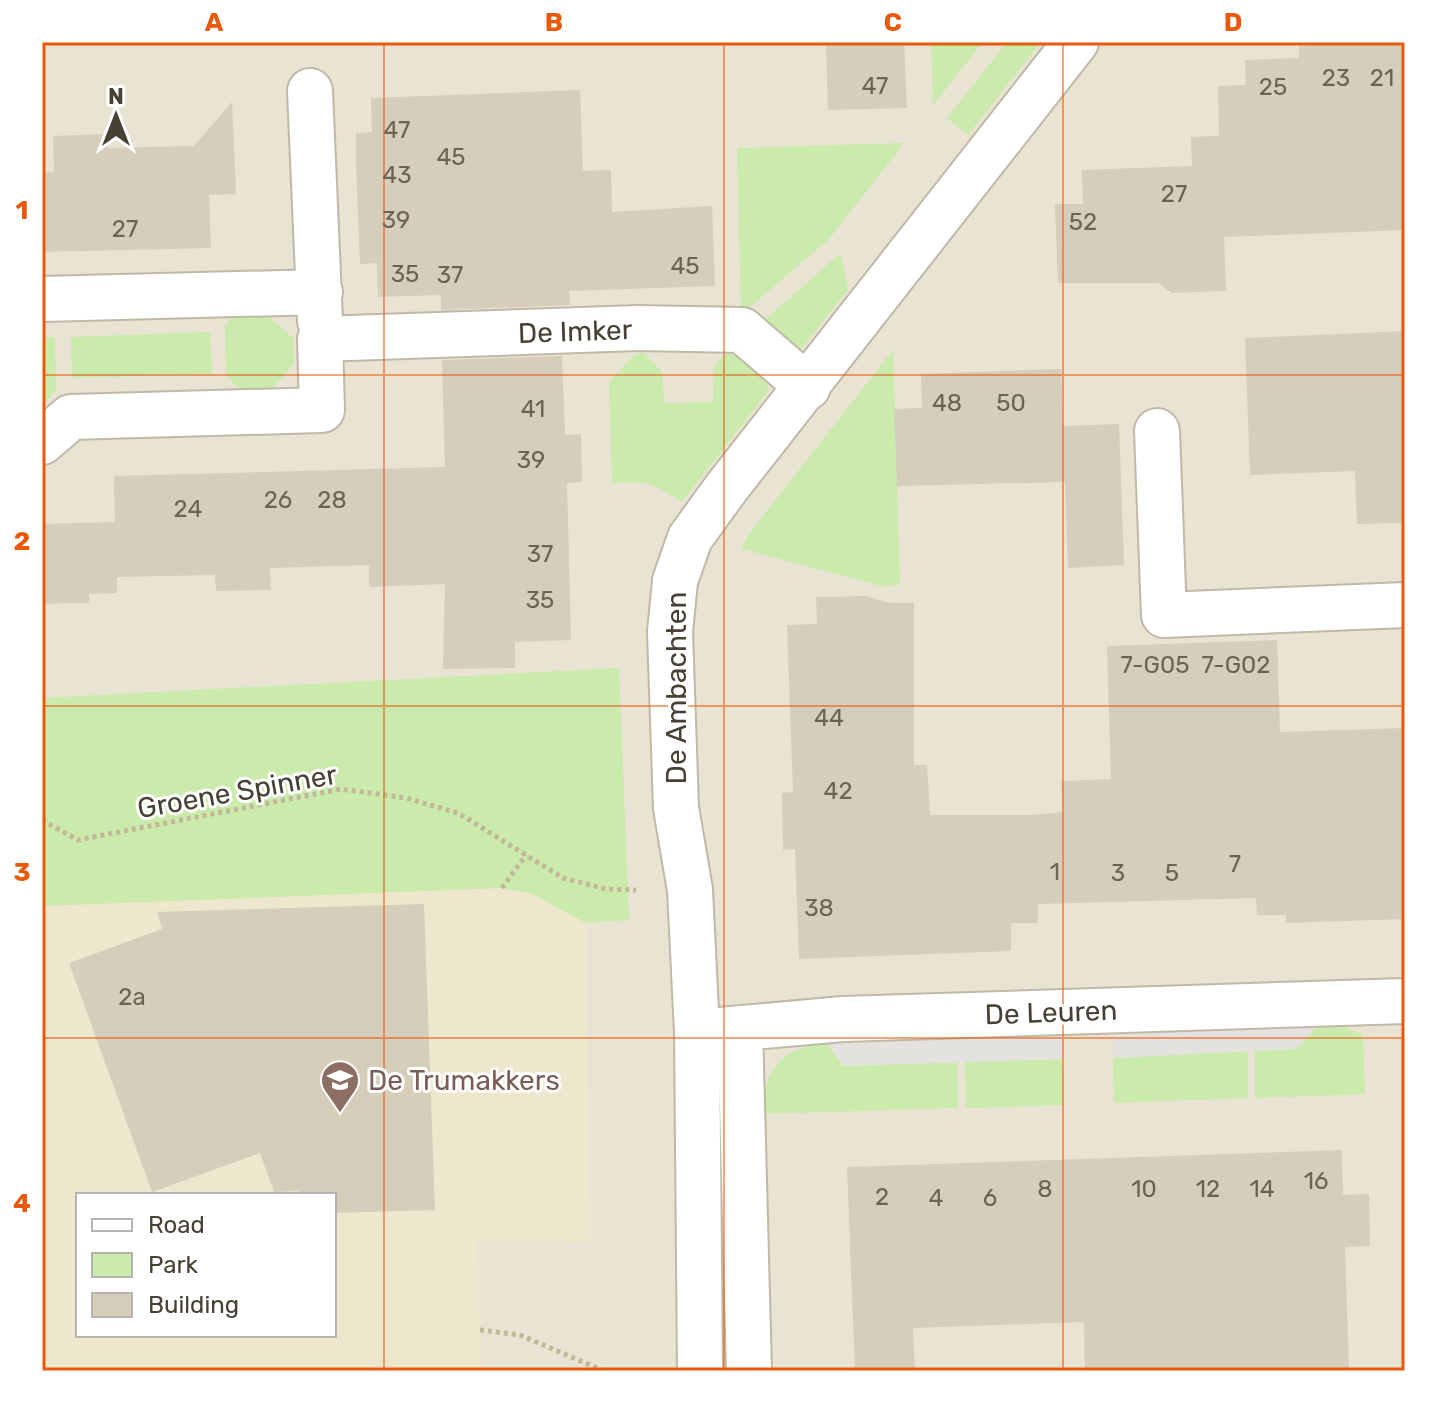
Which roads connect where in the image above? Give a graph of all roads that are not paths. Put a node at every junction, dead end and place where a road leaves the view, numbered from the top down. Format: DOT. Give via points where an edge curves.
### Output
graph roads {
  1 [pos="1076,42"];
  2 [pos="310,91"];
  3 [pos="320,292"];
  4 [pos="42,299"];
  5 [pos="320,339"];
  6 [pos="808,387"];
  7 [pos="1157,431"];
  8 [pos="42,442"];
  9 [pos="1405,605"];
  10 [pos="1405,1001"];
  11 [pos="740,1028"];
  12 [pos="697,1032"];
  13 [pos="700,1371"];
  14 [pos="749,1371"];
  1 -- 6 [label="street, De Ambachten"];
  2 -- 3 [label="street"];
  3 -- 4 [label="street"];
  3 -- 5 [label="street"];
  5 -- 6 [label="street, De Imker" via="638,328 742,330"];
  5 -- 8 [label="street" via="322,410 71,417"];
  6 -- 12 [label="street, De Ambachten" via="690,538 675,581 670,632 676,808 690,890"];
  7 -- 9 [label="street" via="1164,615"];
  10 -- 11 [label="street, De Leuren" via="843,1019"];
  11 -- 12 [label="street, De Leuren"];
  11 -- 14 [label="street"];
  12 -- 13 [label="street, De Ambachten"];
}
